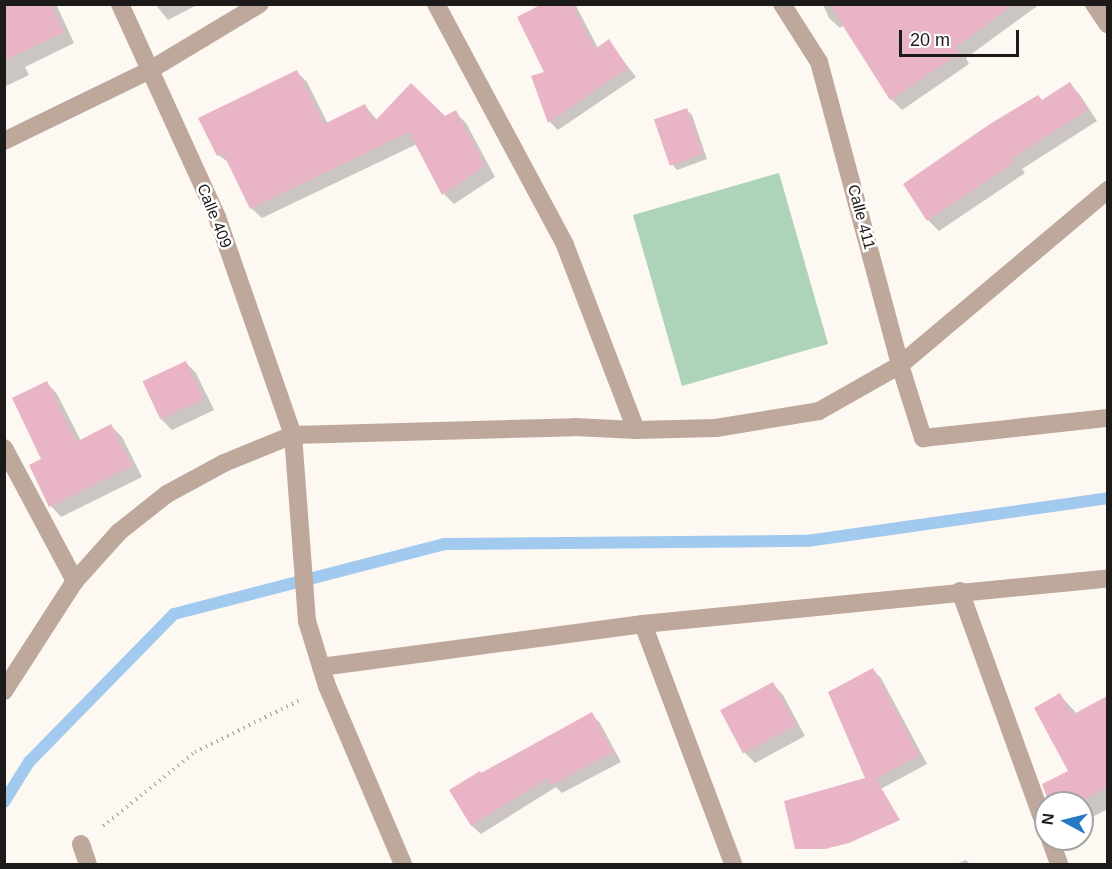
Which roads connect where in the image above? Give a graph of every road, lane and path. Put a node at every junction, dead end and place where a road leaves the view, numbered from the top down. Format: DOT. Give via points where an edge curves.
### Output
graph roads {
  1 [pos="120,4"];
  2 [pos="260,4"];
  3 [pos="436,4"];
  4 [pos="782,4"];
  5 [pos="1094,4"];
  6 [pos="1107,25"];
  7 [pos="150,70"];
  8 [pos="4,141"];
  9 [pos="1107,190"];
  10 [pos="900,365"];
  11 [pos="1107,418"];
  12 [pos="636,430"];
  13 [pos="293,435"];
  14 [pos="4,448"];
  15 [pos="1107,578"];
  16 [pos="75,580"];
  17 [pos="960,591"];
  18 [pos="643,624"];
  19 [pos="321,667"];
  20 [pos="327,686"];
  21 [pos="4,691"];
  22 [pos="1034,796"];
  23 [pos="81,844"];
  24 [pos="88,864"];
  25 [pos="403,864"];
  26 [pos="733,864"];
  1 -- 7 [label="street, Calle 409"];
  2 -- 7 [label="street"];
  3 -- 12 [label="street" via="565,245"];
  4 -- 10 [label="street, Calle 411" via="819,62"];
  5 -- 6 [label="street"];
  7 -- 8 [label="street"];
  7 -- 13 [label="street, Calle 409" via="216,217"];
  9 -- 10 [label="street"];
  10 -- 11 [label="street, Calle 411" via="923,438"];
  10 -- 12 [label="street" via="819,411 716,428"];
  12 -- 13 [label="street" via="574,427"];
  13 -- 16 [label="street" via="224,463 166,494 119,532"];
  13 -- 19 [label="street, Calle 409" via="307,621"];
  14 -- 16 [label="street"];
  15 -- 17 [label="street"];
  16 -- 21 [label="street"];
  17 -- 18 [label="street"];
  17 -- 22 [label="street"];
  18 -- 19 [label="street"];
  18 -- 26 [label="street"];
  19 -- 20 [label="street, Calle 409"];
  20 -- 23 [label="path" via="195,752"];
  20 -- 25 [label="street, Calle 409"];
  23 -- 24 [label="street"];
}
